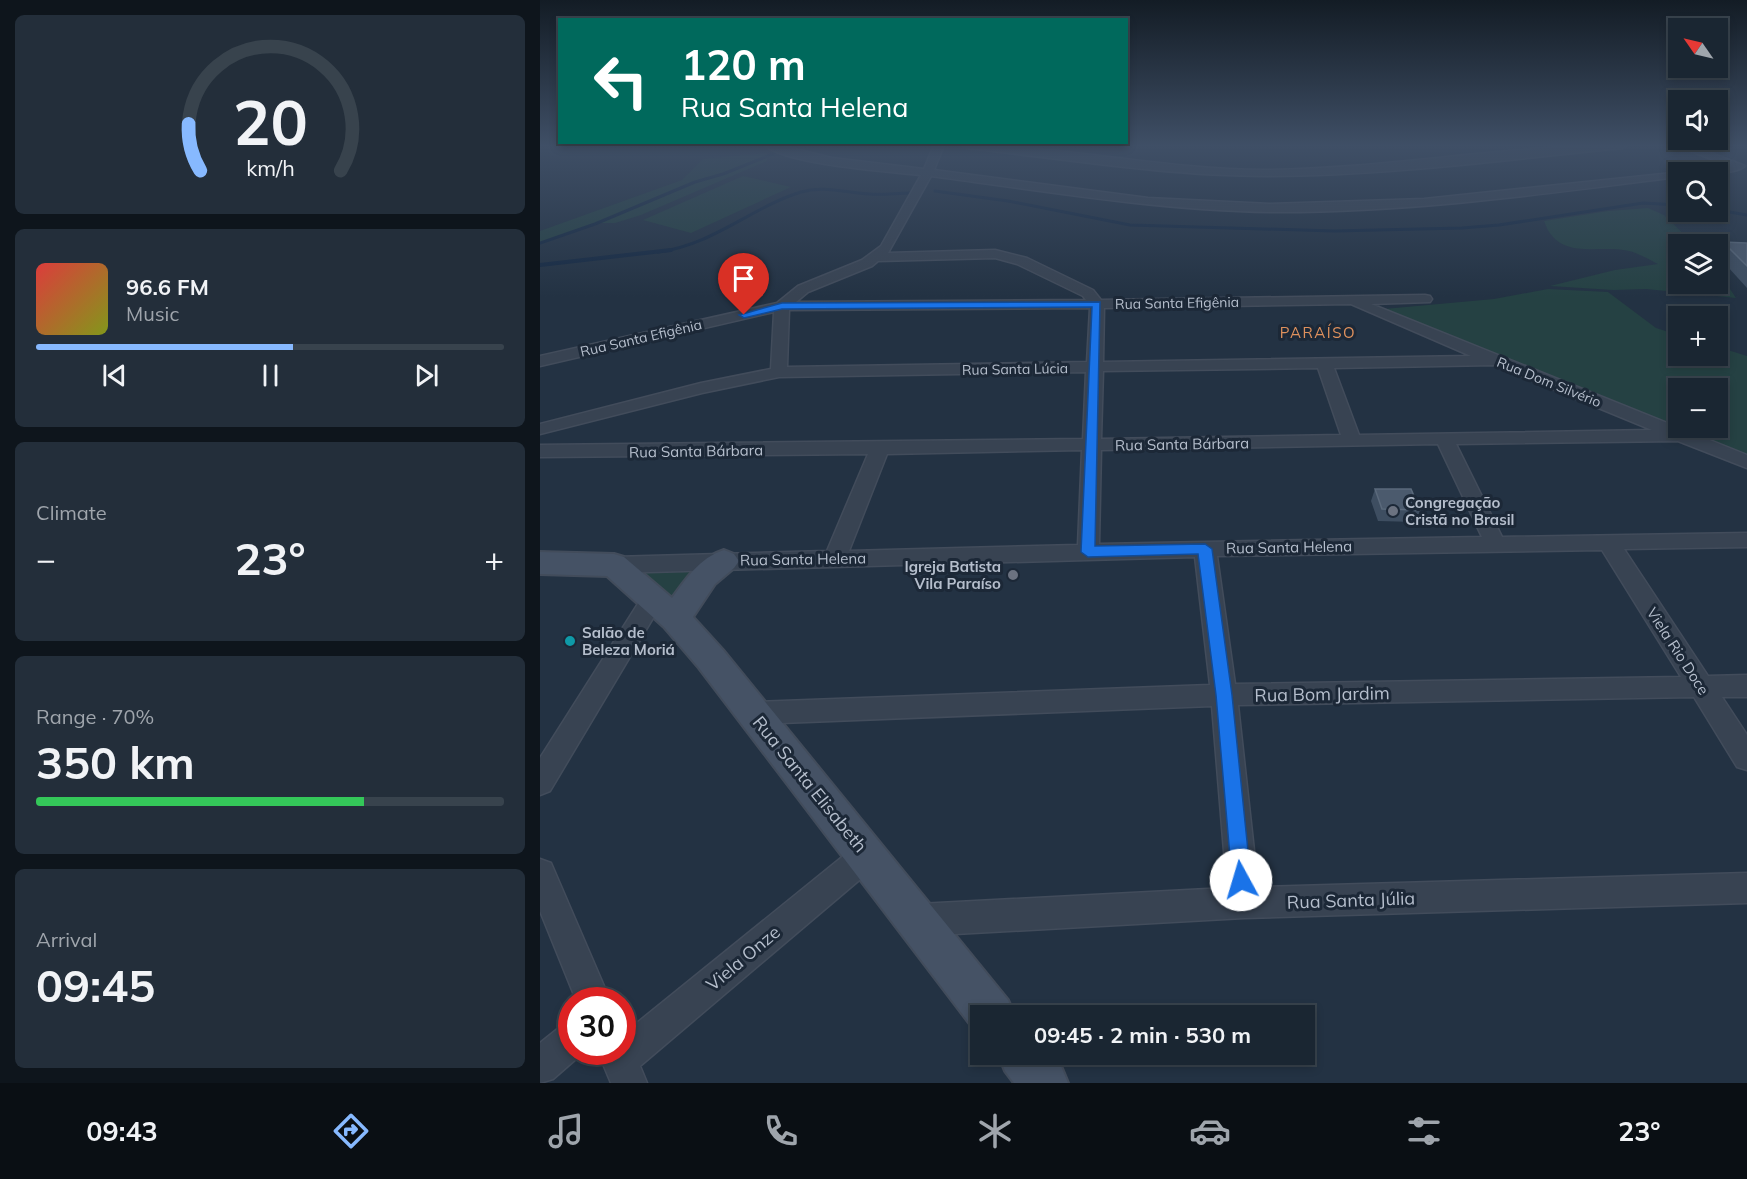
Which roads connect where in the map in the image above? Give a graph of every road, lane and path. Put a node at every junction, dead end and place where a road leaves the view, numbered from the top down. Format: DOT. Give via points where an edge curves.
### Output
graph roads {
  1 [pos="915,196"];
  2 [pos="1090,196"];
  3 [pos="1462,196"];
  4 [pos="877,256"];
  5 [pos="1425,299"];
  6 [pos="1352,301"];
  7 [pos="1097,304"];
  8 [pos="782,306"];
  9 [pos="1496,360"];
  10 [pos="540,361"];
  11 [pos="1325,364"];
  12 [pos="1096,368"];
  13 [pos="779,372"];
  14 [pos="540,429"];
  15 [pos="1668,430"];
  16 [pos="1668,435"];
  17 [pos="1687,438"];
  18 [pos="1445,440"];
  19 [pos="1352,441"];
  20 [pos="1092,445"];
  21 [pos="880,448"];
  22 [pos="540,451"];
  23 [pos="1747,462"];
  24 [pos="1747,540"];
  25 [pos="1609,544"];
  26 [pos="1496,545"];
  27 [pos="1205,549"];
  28 [pos="1088,552"];
  29 [pos="835,558"];
  30 [pos="724,561"];
  31 [pos="540,563"];
  32 [pos="614,564"];
  33 [pos="664,608"];
  34 [pos="1747,686"];
  35 [pos="1701,687"];
  36 [pos="1224,695"];
  37 [pos="754,713"];
  38 [pos="1747,758"];
  39 [pos="540,782"];
  40 [pos="867,855"];
  41 [pos="540,874"];
  42 [pos="1747,888"];
  43 [pos="1244,903"];
  44 [pos="919,920"];
  45 [pos="588,987"];
  46 [pos="984,1005"];
  47 [pos="558,1051"];
  48 [pos="636,1052"];
  49 [pos="1030,1065"];
  50 [pos="540,1066"];
  51 [pos="1044,1083"];
  1 -- 4 [label="street" via="886,248"];
  2 -- 3 [label="street" via="1271,208 1400,204"];
  4 -- 7 [label="street" via="1011,257 1088,293"];
  4 -- 8 [label="street" via="813,284"];
  5 -- 6 [label="street, Rua Santa Efigênia"];
  6 -- 7 [label="street, Rua Santa Efigênia"];
  6 -- 9 [label="street, Rua Dom Silvério"];
  7 -- 8 [label="street, Rua Santa Efigênia"];
  7 -- 12 [label="street"];
  8 -- 10 [label="street, Rua Santa Efigênia"];
  8 -- 13 [label="street"];
  9 -- 11 [label="street, Rua Santa Lúcia"];
  9 -- 15 [label="street, Rua Dom Silvério"];
  11 -- 12 [label="street, Rua Santa Lúcia"];
  11 -- 19 [label="street"];
  12 -- 13 [label="street, Rua Santa Lúcia"];
  12 -- 20 [label="street"];
  13 -- 14 [label="street, Rua Santa Lúcia"];
  16 -- 18 [label="street, Rua Santa Bárbara"];
  17 -- 23 [label="street, Rua Dom Silvério"];
  18 -- 19 [label="street, Rua Santa Bárbara"];
  18 -- 26 [label="street"];
  19 -- 20 [label="street, Rua Santa Bárbara"];
  20 -- 21 [label="street, Rua Santa Bárbara"];
  20 -- 28 [label="street"];
  21 -- 22 [label="street, Rua Santa Bárbara"];
  21 -- 29 [label="street"];
  24 -- 25 [label="street, Rua Santa Helena"];
  25 -- 26 [label="street, Rua Santa Helena"];
  25 -- 35 [label="street, Viela Rio Doce"];
  26 -- 27 [label="street, Rua Santa Helena"];
  27 -- 28 [label="street, Rua Santa Helena"];
  27 -- 36 [label="street"];
  28 -- 29 [label="street, Rua Santa Helena"];
  29 -- 30 [label="street, Rua Santa Helena"];
  30 -- 32 [label="street, Rua Santa Helena"];
  30 -- 33 [label="street"];
  31 -- 32 [label="street"];
  32 -- 33 [label="street, Rua Santa Elisabeth"];
  33 -- 37 [label="street, Rua Santa Elisabeth"];
  33 -- 39 [label="street"];
  34 -- 35 [label="street, Rua Bom Jardim"];
  35 -- 36 [label="street, Rua Bom Jardim"];
  35 -- 38 [label="street, Viela Rio Doce"];
  36 -- 37 [label="street, Rua Bom Jardim"];
  36 -- 43 [label="street"];
  37 -- 40 [label="street, Rua Santa Elisabeth"];
  40 -- 44 [label="street, Rua Santa Elisabeth"];
  40 -- 48 [label="street, Viela Onze"];
  41 -- 45 [label="street"];
  42 -- 43 [label="street, Rua Santa Júlia"];
  43 -- 44 [label="street, Rua Santa Júlia"];
  44 -- 46 [label="street, Rua Santa Elisabeth"];
  47 -- 50 [label="street"];
  49 -- 51 [label="street"];
}
